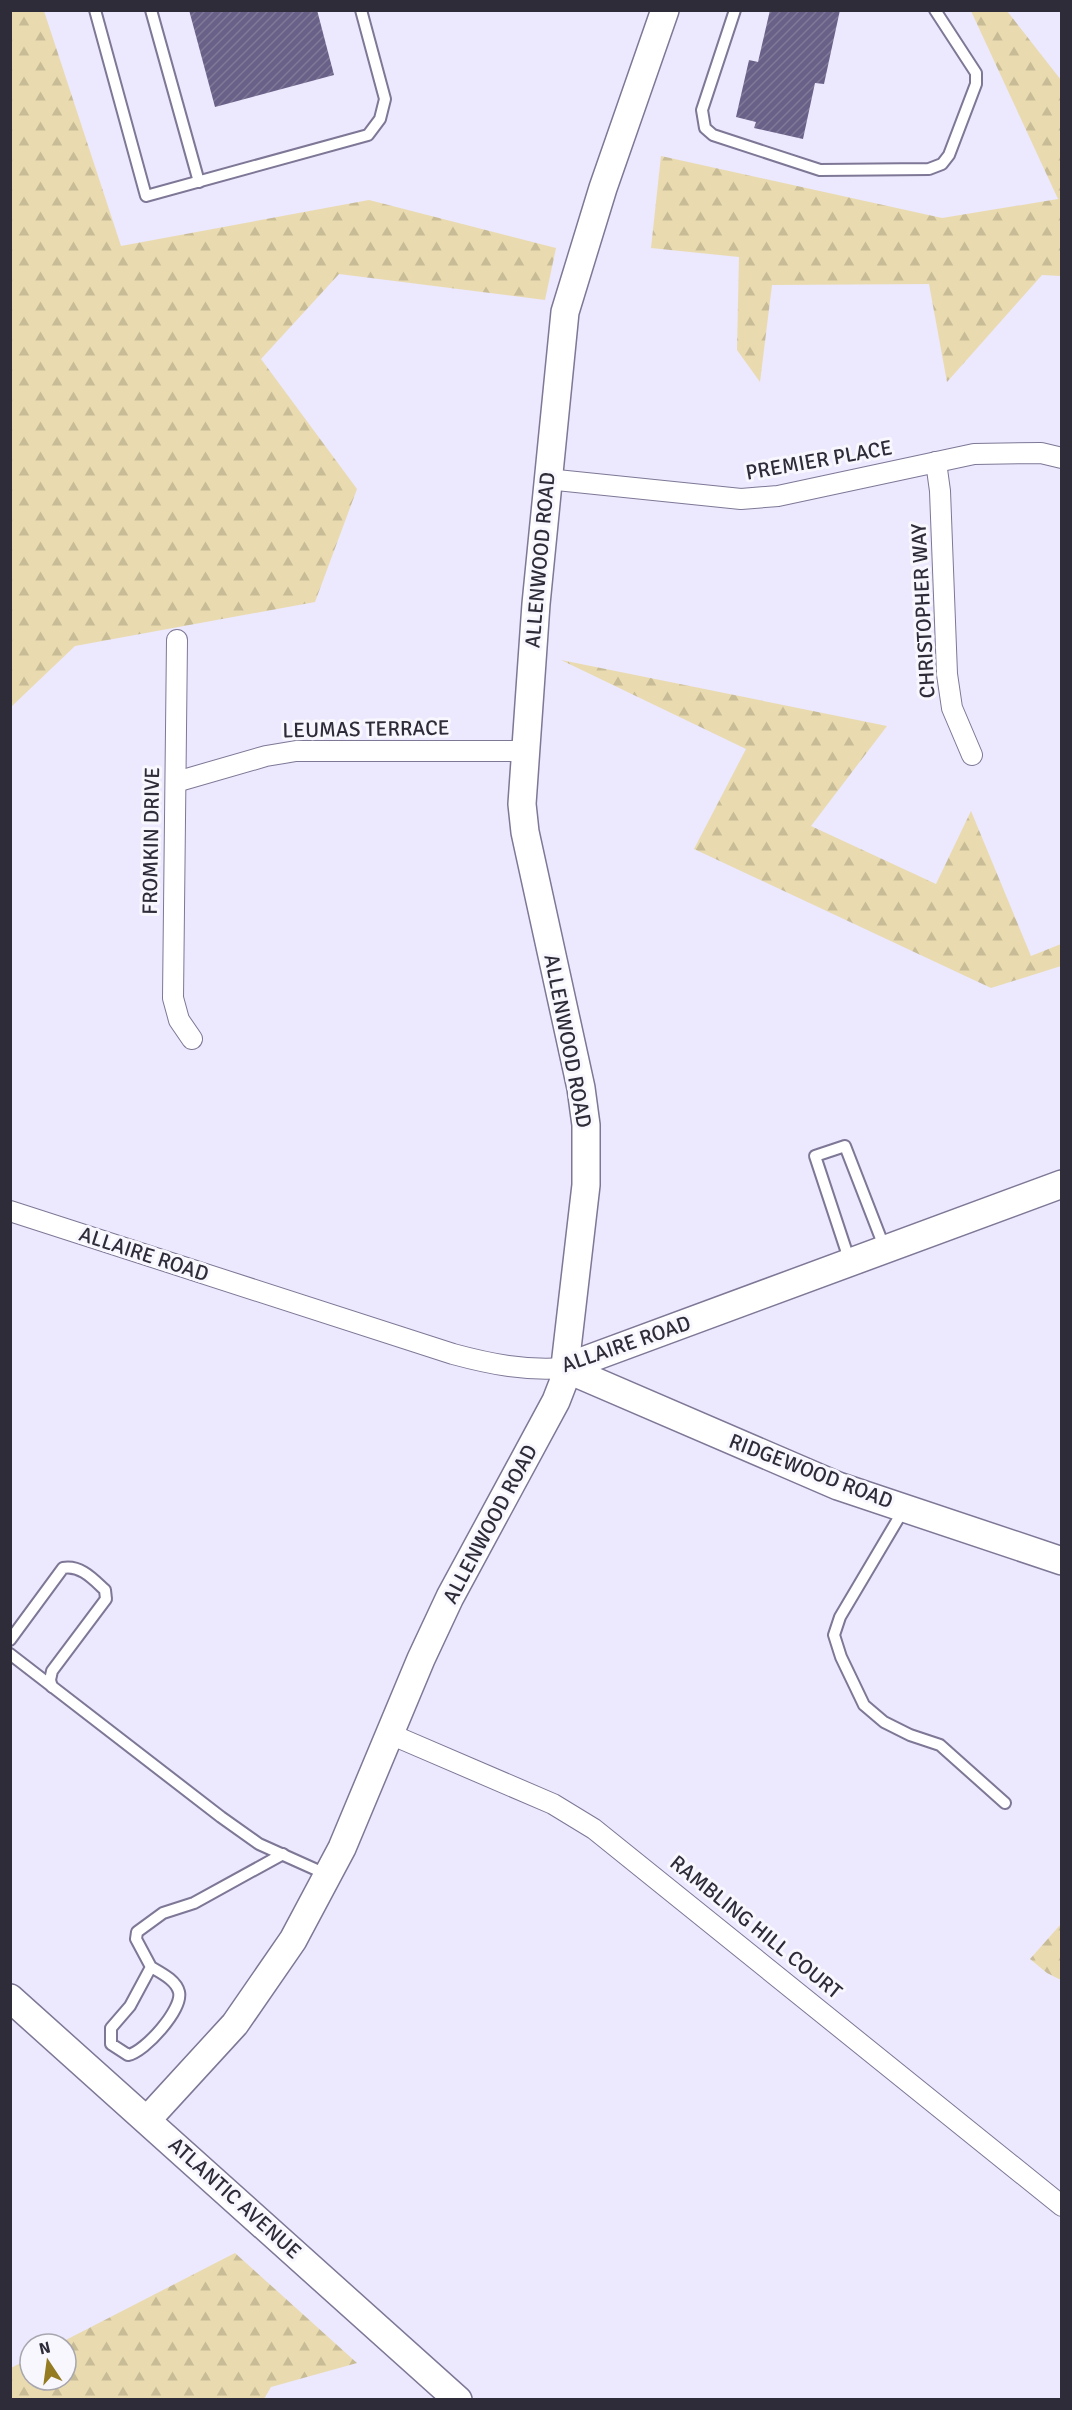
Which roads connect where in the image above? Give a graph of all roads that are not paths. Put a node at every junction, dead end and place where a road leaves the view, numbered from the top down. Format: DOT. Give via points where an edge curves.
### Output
graph roads {
  1 [pos="95,10"];
  2 [pos="151,10"];
  3 [pos="361,10"];
  4 [pos="665,10"];
  5 [pos="735,10"];
  6 [pos="935,10"];
  7 [pos="199,182"];
  8 [pos="1062,458"];
  9 [pos="936,462"];
  10 [pos="547,479"];
  11 [pos="177,639"];
  12 [pos="525,751"];
  13 [pos="972,755"];
  14 [pos="176,782"];
  15 [pos="192,1039"];
  16 [pos="1062,1184"];
  17 [pos="10,1211"];
  18 [pos="885,1250"];
  19 [pos="850,1263"];
  20 [pos="564,1368"];
  21 [pos="904,1507"];
  22 [pos="1062,1561"];
  23 [pos="10,1640"];
  24 [pos="10,1654"];
  25 [pos="52,1687"];
  26 [pos="390,1734"];
  27 [pos="1005,1803"];
  28 [pos="283,1854"];
  29 [pos="328,1875"];
  30 [pos="151,1967"];
  31 [pos="10,1998"];
  32 [pos="147,2120"];
  33 [pos="1062,2206"];
  34 [pos="458,2400"];
  1 -- 7 [label="lane" via="146,196"];
  2 -- 7 [label="lane"];
  3 -- 7 [label="lane" via="385,99 380,119 368,135"];
  4 -- 10 [label="main road, ALLENWOOD ROAD" via="599,198 565,312"];
  5 -- 6 [label="lane" via="702,110 705,128 713,135 820,170 929,169 942,164 949,155 976,84 976,73"];
  8 -- 9 [label="street, PREMIER PLACE" via="1003,452"];
  9 -- 10 [label="street, PREMIER PLACE" via="778,496 741,499"];
  9 -- 13 [label="street, CHRISTOPHER WAY" via="947,674 952,708"];
  10 -- 12 [label="main road, ALLENWOOD ROAD"];
  11 -- 14 [label="street, FROMKIN DRIVE"];
  12 -- 14 [label="street, LEUMAS TERRACE" via="296,751"];
  12 -- 20 [label="main road, ALLENWOOD ROAD" via="525,832 586,1125 586,1185"];
  14 -- 15 [label="street, FROMKIN DRIVE" via="173,998 179,1020"];
  16 -- 18 [label="main road, ALLAIRE ROAD"];
  17 -- 20 [label="street, ALLAIRE ROAD" via="453,1354 508,1367"];
  18 -- 19 [label="main road, ALLAIRE ROAD"];
  18 -- 19 [label="lane" via="845,1146 815,1156"];
  19 -- 20 [label="main road, ALLAIRE ROAD"];
  20 -- 21 [label="main road, RIDGEWOOD ROAD" via="838,1486"];
  20 -- 26 [label="main road, ALLENWOOD ROAD" via="556,1401 450,1597"];
  21 -- 22 [label="main road, RIDGEWOOD ROAD"];
  21 -- 27 [label="lane" via="840,1617 834,1635 840,1657 864,1705 884,1722 940,1745"];
  23 -- 25 [label="lane" via="63,1568 73,1566 105,1590 106,1599 52,1671"];
  24 -- 25 [label="lane"];
  25 -- 28 [label="lane" via="221,1817 260,1844"];
  26 -- 29 [label="main road, ALLENWOOD ROAD"];
  26 -- 33 [label="street, RAMBLING HILL COURT" via="553,1804 594,1829"];
  28 -- 29 [label="lane"];
  28 -- 30 [label="lane" via="194,1903 163,1913 144,1925 136,1939"];
  29 -- 32 [label="main road, ALLENWOOD ROAD" via="293,1940 241,2016"];
  30 -- 30 [label="lane" via="130,2006 111,2028 111,2044 128,2055 144,2048 178,2006 176,1986"];
  31 -- 32 [label="main road, ATLANTIC AVENUE"];
  32 -- 34 [label="main road, ATLANTIC AVENUE"];
}
